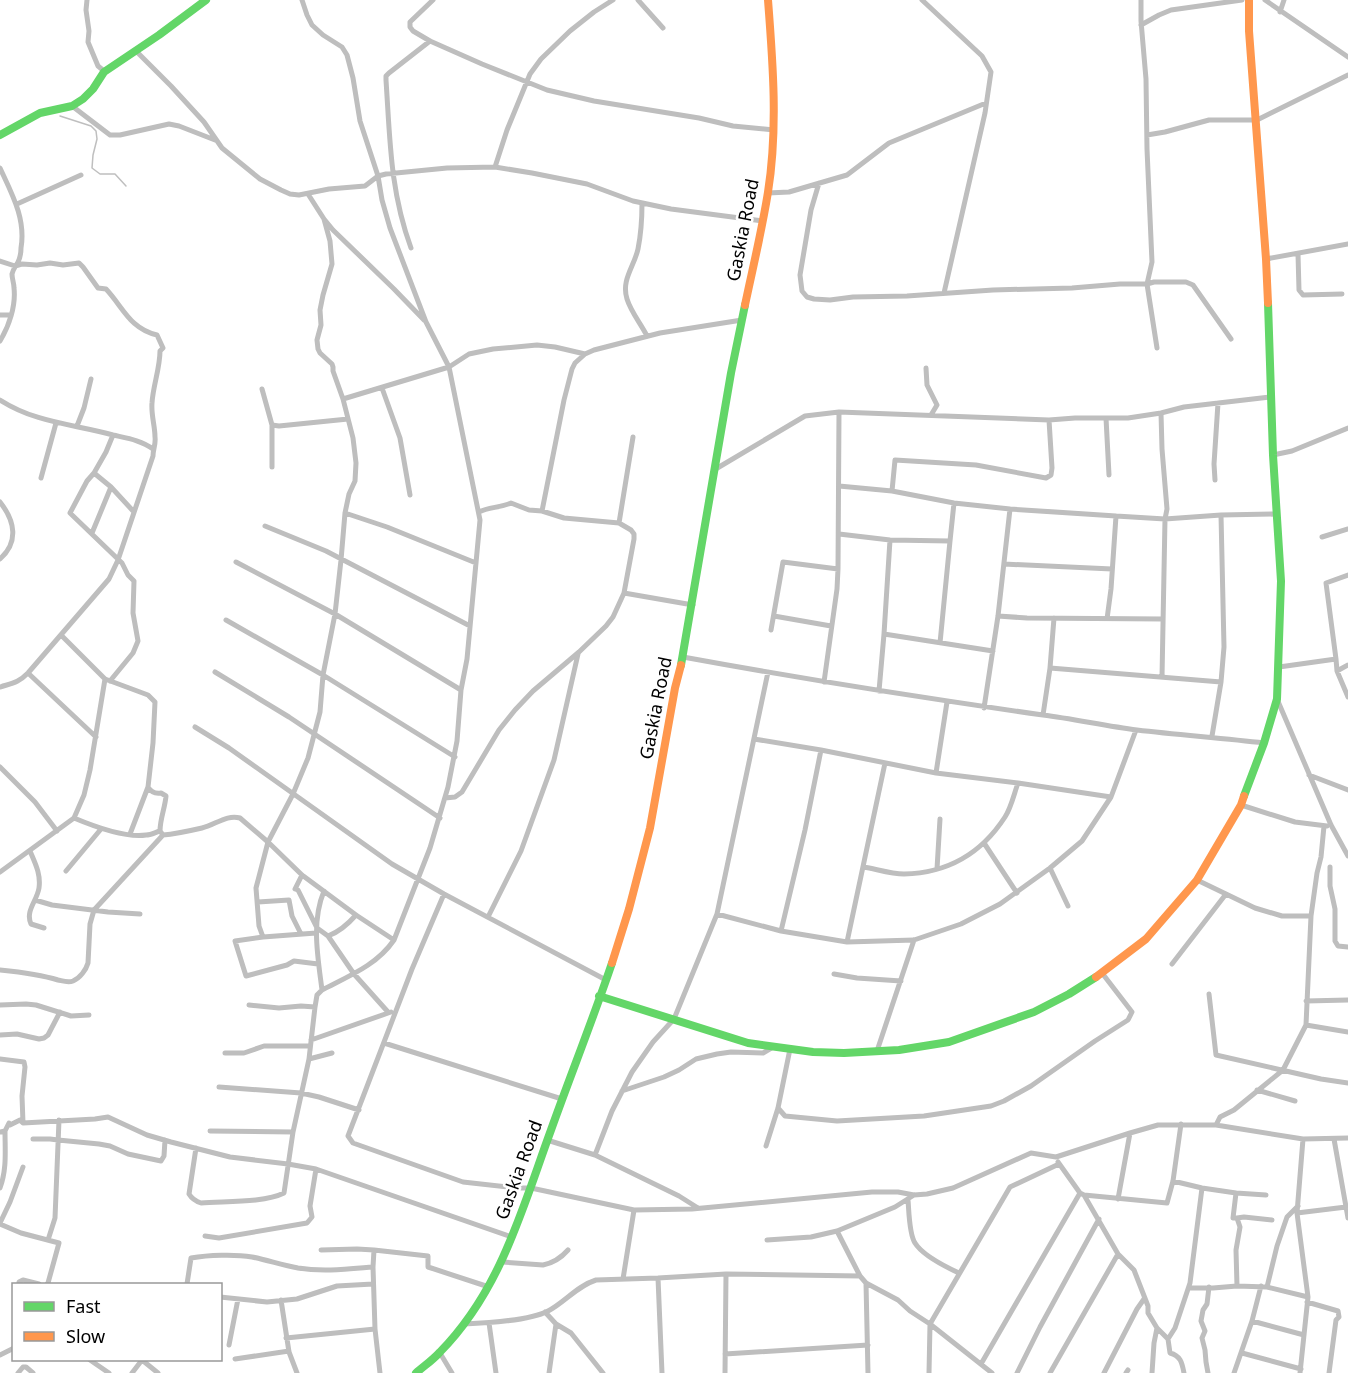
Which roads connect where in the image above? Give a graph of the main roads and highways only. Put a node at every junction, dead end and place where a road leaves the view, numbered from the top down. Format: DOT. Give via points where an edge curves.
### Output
graph roads {
  1 [pos="206,0"];
  2 [pos="768,0"];
  3 [pos="1249,0"];
  4 [pos="0,135"];
  5 [pos="599,996"];
  6 [pos="416,1373"];
  1 -- 4 [label="main road" via="104,72 83,99 72,106 40,113"];
  2 -- 5 [label="main road, Gaskia Road" via="774,84 768,193 650,828 629,909"];
  3 -- 5 [label="main road" via="1281,581 1279,667 1277,699 1241,806 1197,880 1146,939 1102,973 1034,1012 949,1042 844,1053 773,1047 748,1043"];
  5 -- 6 [label="main road, Gaskia Road" via="502,1262 464,1324 440,1353"];
}
